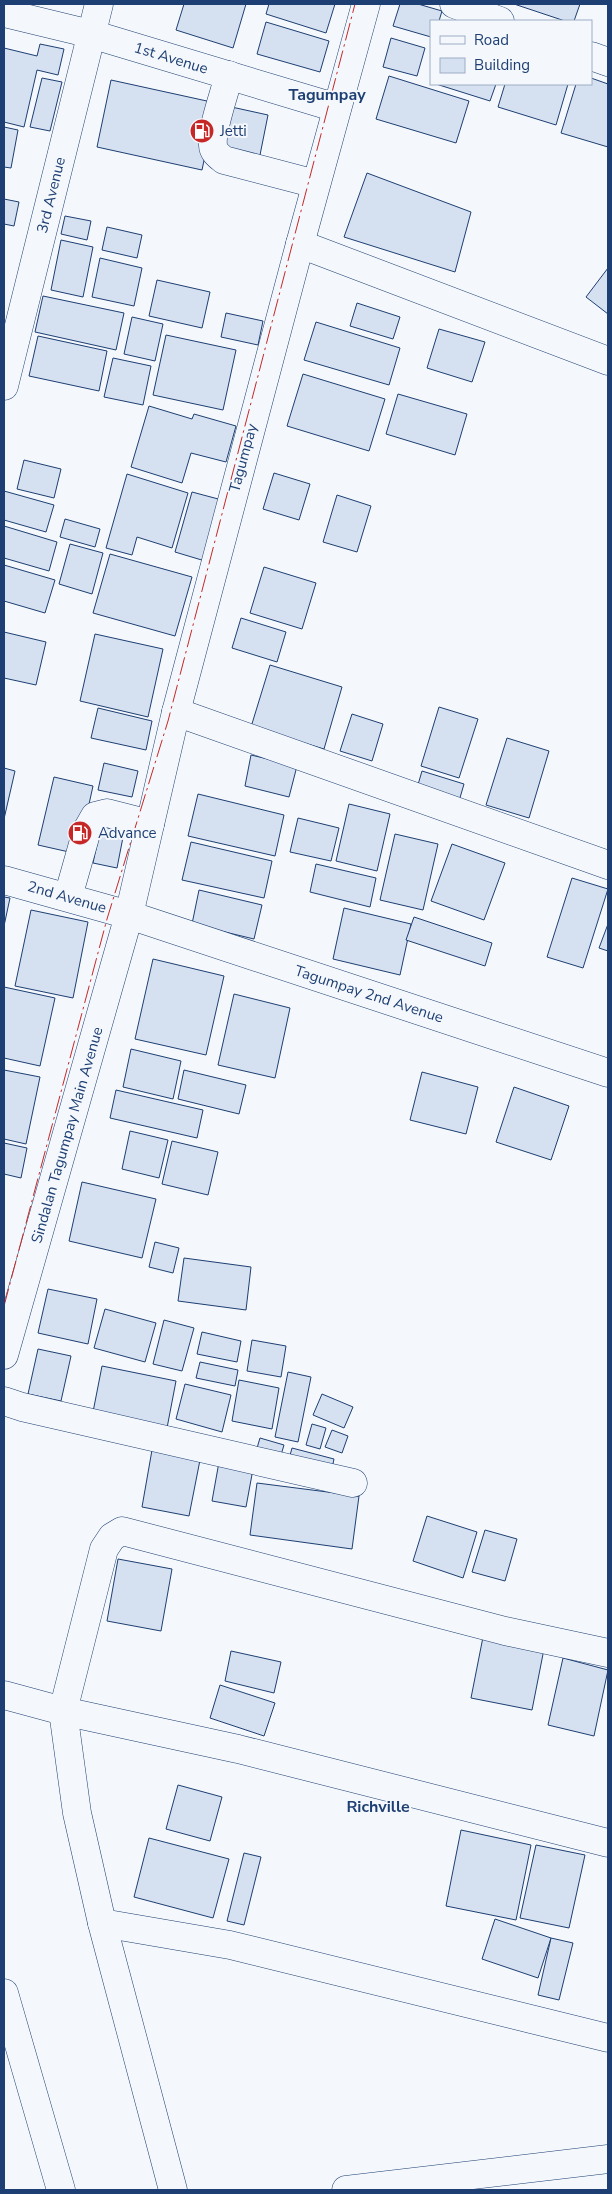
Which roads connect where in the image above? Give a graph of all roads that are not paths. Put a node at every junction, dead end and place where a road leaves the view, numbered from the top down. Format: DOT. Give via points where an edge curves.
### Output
graph roads {
  1 [pos="99,4"];
  2 [pos="366,4"];
  3 [pos="454,4"];
  4 [pos="4,13"];
  5 [pos="497,20"];
  6 [pos="91,34"];
  7 [pos="592,56"];
  8 [pos="608,62"];
  9 [pos="229,76"];
  10 [pos="337,108"];
  11 [pos="316,184"];
  12 [pos="300,244"];
  13 [pos="608,361"];
  14 [pos="4,386"];
  15 [pos="176,712"];
  16 [pos="150,824"];
  17 [pos="608,865"];
  18 [pos="4,880"];
  19 [pos="68,897"];
  20 [pos="129,915"];
  21 [pos="608,1073"];
  22 [pos="4,1355"];
  23 [pos="4,1401"];
  24 [pos="353,1483"];
  25 [pos="608,1653"];
  26 [pos="4,1695"];
  27 [pos="63,1711"];
  28 [pos="608,1843"];
  29 [pos="102,1923"];
  30 [pos="4,1997"];
  31 [pos="608,2038"];
  32 [pos="608,2159"];
  33 [pos="61,2190"];
  34 [pos="173,2190"];
  35 [pos="346,2190"];
  1 -- 6 [label="street, 3rd Avenue"];
  2 -- 10 [label="street, Tagumpay"];
  3 -- 5 [label="street"];
  4 -- 6 [label="street, 1st Avenue"];
  6 -- 9 [label="street, 1st Avenue"];
  6 -- 14 [label="street, 3rd Avenue"];
  7 -- 8 [label="street"];
  9 -- 10 [label="street, 1st Avenue"];
  9 -- 11 [label="street" via="213,138 218,156"];
  10 -- 11 [label="street, Tagumpay"];
  11 -- 12 [label="street, Tagumpay"];
  12 -- 13 [label="street"];
  12 -- 15 [label="street, Tagumpay"];
  15 -- 16 [label="street, Tagumpay"];
  15 -- 17 [label="street"];
  16 -- 19 [label="street" via="107,813 95,816"];
  16 -- 20 [label="street, Tagumpay"];
  18 -- 19 [label="street, 2nd Avenue"];
  19 -- 20 [label="street, 2nd Avenue"];
  20 -- 21 [label="street, Tagumpay 2nd Avenue"];
  20 -- 22 [label="street, Sindalan Tagumpay Main Avenue"];
  23 -- 24 [label="street"];
  25 -- 27 [label="street" via="505,1631 122,1531 112,1537 104,1549"];
  26 -- 27 [label="street"];
  27 -- 28 [label="street" via="238,1749"];
  27 -- 29 [label="street" via="77,1813"];
  29 -- 31 [label="street" via="230,1945"];
  29 -- 34 [label="street"];
  30 -- 33 [label="street"];
  32 -- 35 [label="street"];
}
